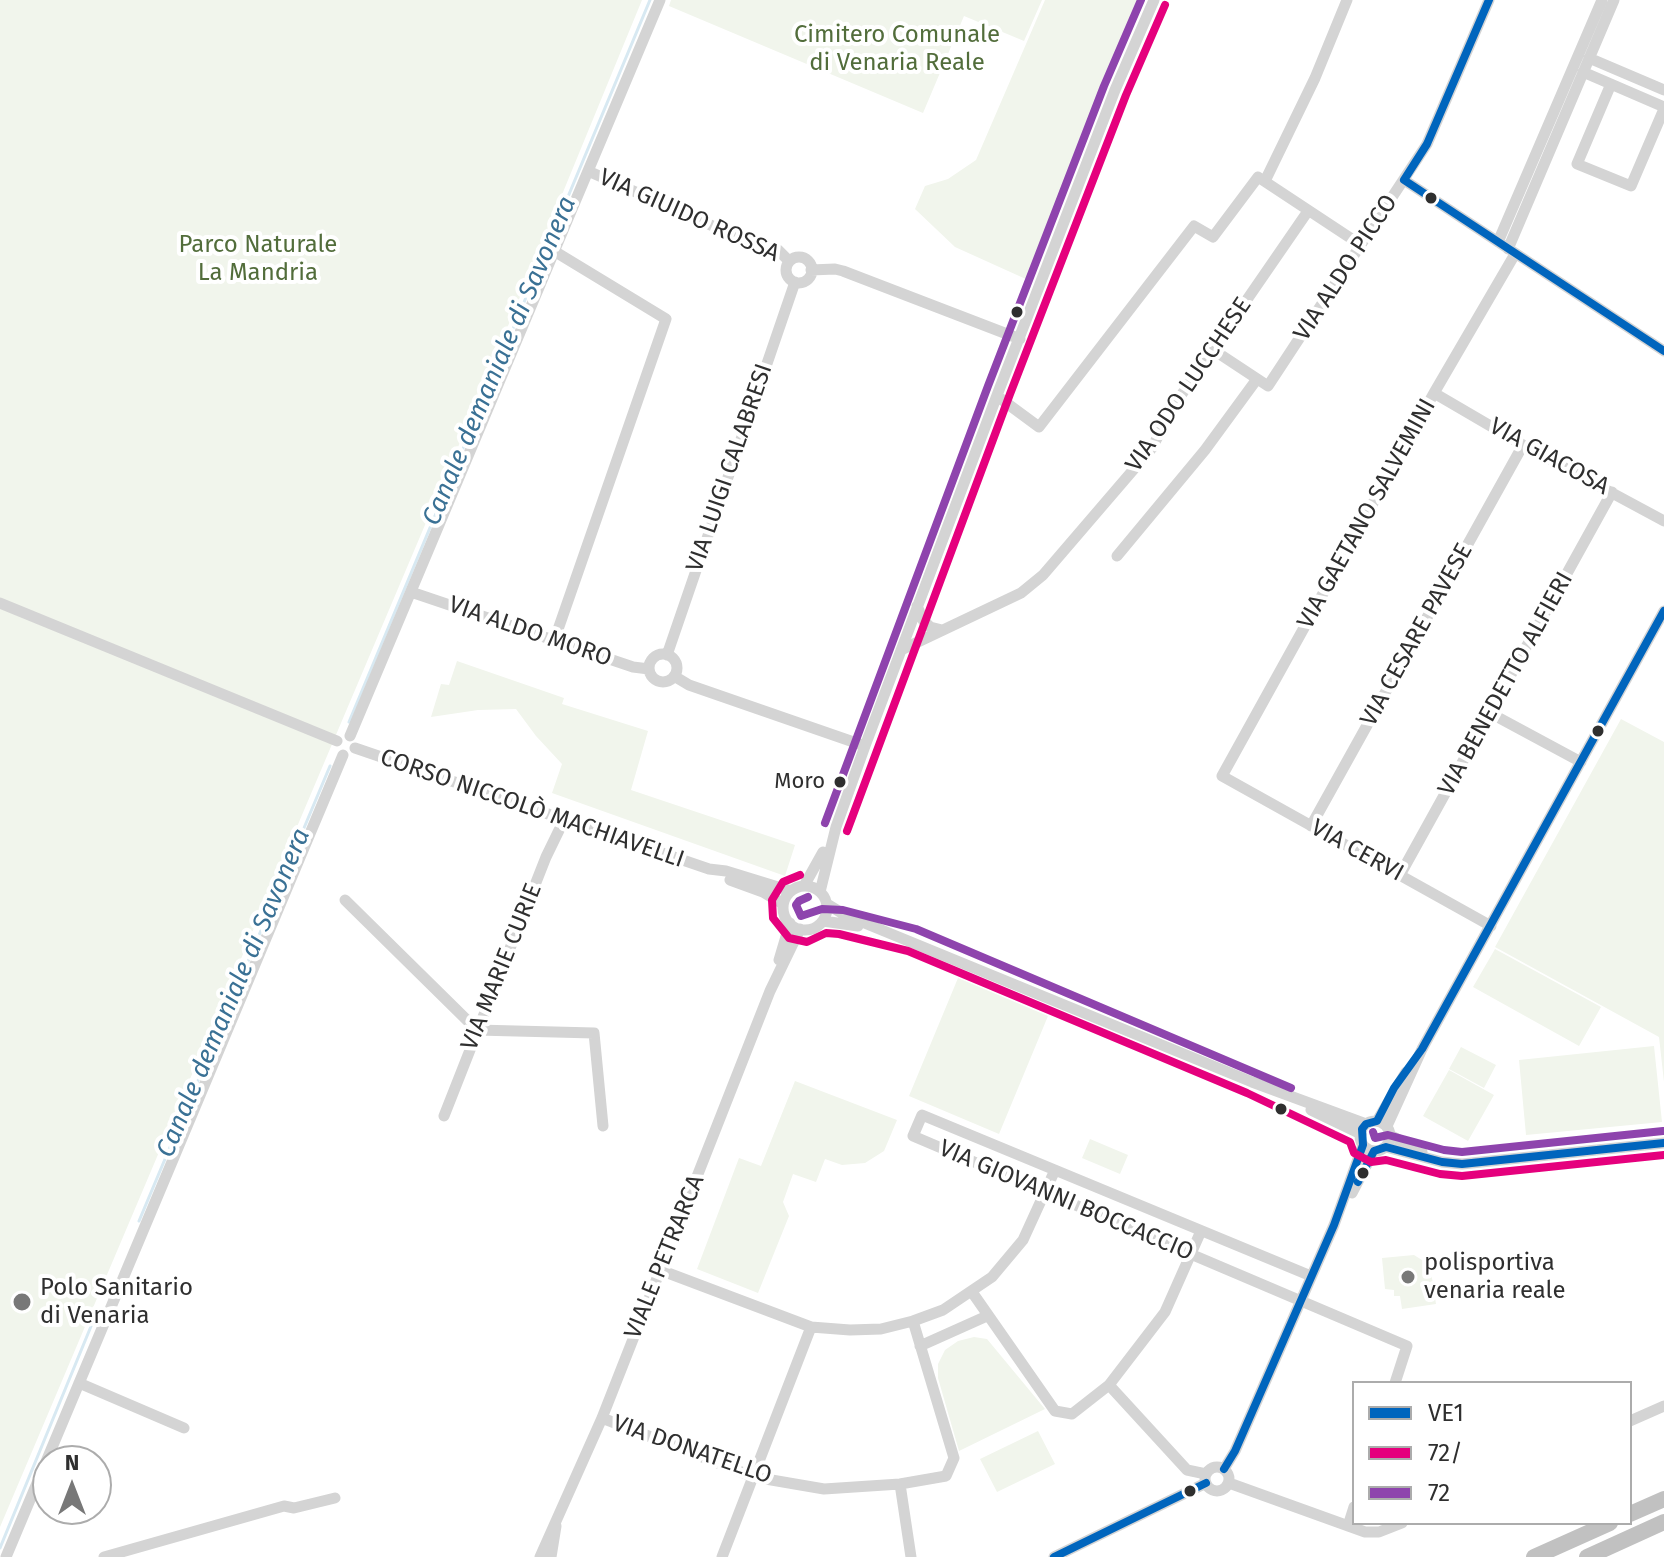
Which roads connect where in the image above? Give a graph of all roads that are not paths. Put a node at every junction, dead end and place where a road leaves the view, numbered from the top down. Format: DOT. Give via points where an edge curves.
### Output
graph roads {
  1 [pos="660,0"];
  2 [pos="1154,0"];
  3 [pos="1347,0"];
  4 [pos="1489,0"];
  5 [pos="1602,0"];
  6 [pos="1614,0"];
  7 [pos="1589,58"];
  8 [pos="1583,72"];
  9 [pos="1611,84"];
  10 [pos="1664,90"];
  11 [pos="1664,108"];
  12 [pos="588,171"];
  13 [pos="1262,179"];
  14 [pos="1404,180"];
  15 [pos="1308,211"];
  16 [pos="1361,245"];
  17 [pos="1507,248"];
  18 [pos="554,251"];
  19 [pos="789,261"];
  20 [pos="811,270"];
  21 [pos="795,282"];
  22 [pos="1020,339"];
  23 [pos="1212,349"];
  24 [pos="1664,351"];
  25 [pos="1257,379"];
  26 [pos="1434,393"];
  27 [pos="997,396"];
  28 [pos="1523,445"];
  29 [pos="1612,492"];
  30 [pos="1664,521"];
  31 [pos="1117,556"];
  32 [pos="411,592"];
  33 [pos="0,603"];
  34 [pos="917,606"];
  35 [pos="1664,611"];
  36 [pos="942,630"];
  37 [pos="554,641"];
  38 [pos="901,650"];
  39 [pos="667,655"];
  40 [pos="649,669"];
  41 [pos="674,676"];
  42 [pos="1490,713"];
  43 [pos="350,736"];
  44 [pos="337,741"];
  45 [pos="865,746"];
  46 [pos="355,748"];
  47 [pos="343,755"];
  48 [pos="1581,762"];
  49 [pos="1222,776"];
  50 [pos="564,820"];
  51 [pos="1311,826"];
  52 [pos="836,827"];
  53 [pos="709,869"];
  54 [pos="1400,875"];
  55 [pos="804,886"];
  56 [pos="791,891"];
  57 [pos="820,892"];
  58 [pos="345,900"];
  59 [pos="783,904"];
  60 [pos="827,904"];
  61 [pos="823,921"];
  62 [pos="795,926"];
  63 [pos="1491,926"];
  64 [pos="912,940"];
  65 [pos="477,1030"];
  66 [pos="444,1116"];
  67 [pos="603,1126"];
  68 [pos="1375,1135"];
  69 [pos="1664,1143"];
  70 [pos="1055,1170"];
  71 [pos="1045,1193"];
  72 [pos="147,1224"];
  73 [pos="1201,1231"];
  74 [pos="1191,1254"];
  75 [pos="660,1270"];
  76 [pos="1311,1276"];
  77 [pos="972,1292"];
  78 [pos="1301,1301"];
  79 [pos="987,1316"];
  80 [pos="913,1321"];
  81 [pos="811,1327"];
  82 [pos="920,1346"];
  83 [pos="90,1358"];
  84 [pos="1396,1381"];
  85 [pos="79,1383"];
  86 [pos="1109,1385"];
  87 [pos="1664,1406"];
  88 [pos="602,1418"];
  89 [pos="1632,1420"];
  90 [pos="184,1428"];
  91 [pos="1224,1469"];
  92 [pos="754,1477"];
  93 [pos="1206,1479"];
  94 [pos="1229,1483"];
  95 [pos="900,1484"];
  96 [pos="335,1498"];
  97 [pos="1664,1499"];
  98 [pos="1352,1513"];
  99 [pos="1632,1513"];
  100 [pos="557,1521"];
  101 [pos="1664,1522"];
  102 [pos="1397,1525"];
  103 [pos="1606,1525"];
  104 [pos="1348,1526"];
  105 [pos="6,1557"];
  106 [pos="104,1557"];
  107 [pos="540,1557"];
  108 [pos="551,1557"];
  109 [pos="722,1557"];
  110 [pos="911,1557"];
  111 [pos="1054,1557"];
  112 [pos="1534,1557"];
  113 [pos="1587,1557"];
  1 -- 12 [label="street"];
  2 -- 22 [label="street"];
  3 -- 13 [label="street" via="1315,78"];
  4 -- 14 [label="street, VIA ALDO PICCO" via="1427,144"];
  5 -- 17 [label="street"];
  6 -- 7 [label="street"];
  7 -- 8 [label="street"];
  7 -- 10 [label="street"];
  8 -- 9 [label="street"];
  8 -- 17 [label="street"];
  9 -- 11 [label="street"];
  9 -- 11 [label="street" via="1577,164 1631,186"];
  12 -- 18 [label="street"];
  12 -- 19 [label="street, VIA GIUIDO ROSSA" via="778,250"];
  13 -- 15 [label="street"];
  13 -- 27 [label="street" via="1213,237 1194,226 1039,427"];
  14 -- 16 [label="street, VIA ALDO PICCO"];
  14 -- 17 [label="street"];
  15 -- 16 [label="street"];
  15 -- 23 [label="street, VIA ODO LUCCHESE"];
  16 -- 25 [label="street, VIA ALDO PICCO" via="1268,386"];
  17 -- 24 [label="street"];
  17 -- 26 [label="street, VIA GAETANO SALVEMINI"];
  18 -- 32 [label="street"];
  18 -- 37 [label="street" via="666,319"];
  19 -- 20 [label="street" via="805,259"];
  19 -- 21 [label="street" via="786,273"];
  20 -- 21 [label="street" via="806,280"];
  20 -- 22 [label="street" via="843,271"];
  21 -- 39 [label="street, VIA LUIGI CALABRESI"];
  22 -- 27 [label="street"];
  23 -- 25 [label="street"];
  23 -- 36 [label="street, VIA ODO LUCCHESE" via="1152,448 1043,575 1021,593"];
  25 -- 31 [label="street"];
  26 -- 28 [label="street, VIA GIACOSA"];
  26 -- 49 [label="street, VIA GAETANO SALVEMINI"];
  27 -- 34 [label="street"];
  28 -- 29 [label="street, VIA GIACOSA"];
  28 -- 51 [label="street, VIA CESARE PAVESE"];
  29 -- 30 [label="street, VIA GIACOSA"];
  29 -- 42 [label="street, VIA BENEDETTO ALFIERI"];
  32 -- 37 [label="street, VIA ALDO MORO"];
  32 -- 43 [label="street"];
  33 -- 44 [label="street"];
  34 -- 36 [label="street" via="930,627"];
  34 -- 38 [label="street"];
  35 -- 48 [label="street"];
  36 -- 38 [label="street"];
  37 -- 40 [label="street, VIA ALDO MORO"];
  38 -- 45 [label="street"];
  39 -- 40 [label="street" via="654,657"];
  39 -- 41 [label="street" via="676,664"];
  40 -- 41 [label="street" via="659,681"];
  41 -- 45 [label="street"];
  42 -- 48 [label="street"];
  42 -- 54 [label="street, VIA BENEDETTO ALFIERI"];
  43 -- 44 [label="street"];
  43 -- 46 [label="street"];
  44 -- 47 [label="street"];
  45 -- 52 [label="street"];
  46 -- 47 [label="street"];
  46 -- 50 [label="street, CORSO NICCOLÒ MACHIAVELLI"];
  47 -- 72 [label="street"];
  48 -- 63 [label="street"];
  49 -- 51 [label="street, VIA CERVI"];
  50 -- 53 [label="street, CORSO NICCOLÒ MACHIAVELLI"];
  50 -- 65 [label="street, VIA MARIE CURIE"];
  51 -- 54 [label="street, VIA CERVI"];
  52 -- 55 [label="street"];
  52 -- 57 [label="street"];
  53 -- 56 [label="street, CORSO NICCOLÒ MACHIAVELLI"];
  53 -- 59 [label="street, CORSO NICCOLÒ MACHIAVELLI"];
  54 -- 63 [label="street, VIA CERVI"];
  55 -- 56 [label="street"];
  55 -- 57 [label="street"];
  56 -- 59 [label="street"];
  57 -- 60 [label="street"];
  58 -- 65 [label="street"];
  59 -- 62 [label="street"];
  60 -- 61 [label="street"];
  60 -- 64 [label="street"];
  61 -- 62 [label="street" via="812,928"];
  61 -- 64 [label="street"];
  62 -- 75 [label="street, VIALE PETRARCA"];
  63 -- 68 [label="street"];
  64 -- 68 [label="street"];
  65 -- 66 [label="street, VIA MARIE CURIE"];
  65 -- 67 [label="street" via="594,1033"];
  68 -- 69 [label="street" via="1433,1159 1462,1164"];
  68 -- 76 [label="street"];
  70 -- 71 [label="street"];
  70 -- 71 [label="street, VIA GIOVANNI BOCCACCIO" via="922,1115 913,1136"];
  70 -- 73 [label="street, VIA GIOVANNI BOCCACCIO"];
  71 -- 74 [label="street, VIA GIOVANNI BOCCACCIO"];
  71 -- 77 [label="street" via="1023,1240"];
  72 -- 83 [label="street"];
  72 -- 83 [label="street" via="118,1279"];
  73 -- 74 [label="street"];
  73 -- 76 [label="street, VIA GIOVANNI BOCCACCIO"];
  74 -- 78 [label="street, VIA GIOVANNI BOCCACCIO"];
  74 -- 86 [label="street" via="1165,1312"];
  75 -- 81 [label="street"];
  75 -- 88 [label="street, VIALE PETRARCA"];
  76 -- 78 [label="street"];
  77 -- 79 [label="street"];
  77 -- 80 [label="street"];
  78 -- 84 [label="street, VIA GIOVANNI BOCCACCIO" via="1407,1346"];
  78 -- 91 [label="street"];
  79 -- 82 [label="street"];
  79 -- 86 [label="street" via="1055,1411 1072,1414"];
  80 -- 81 [label="street" via="881,1329"];
  80 -- 82 [label="street"];
  81 -- 92 [label="street"];
  82 -- 95 [label="street, VIA DONATELLO" via="954,1458 946,1476"];
  83 -- 85 [label="street"];
  85 -- 90 [label="street"];
  85 -- 105 [label="street"];
  86 -- 93 [label="street" via="1187,1470"];
  87 -- 89 [label="street"];
  88 -- 92 [label="street, VIA DONATELLO"];
  88 -- 100 [label="street, VIALE PETRARCA"];
  91 -- 93 [label="street" via="1212,1468"];
  91 -- 94 [label="street"];
  92 -- 95 [label="street, VIA DONATELLO" via="824,1489"];
  92 -- 109 [label="street"];
  93 -- 94 [label="street" via="1208,1488 1217,1492"];
  93 -- 111 [label="street"];
  94 -- 104 [label="street"];
  95 -- 110 [label="street"];
  96 -- 106 [label="street" via="284,1506"];
  97 -- 99 [label="highway"];
  98 -- 104 [label="street"];
  100 -- 107 [label="street, VIALE PETRARCA"];
  100 -- 108 [label="street, VIALE PETRARCA"];
  101 -- 113 [label="highway"];
  102 -- 104 [label="street" via="1379,1532"];
  103 -- 112 [label="highway"];
}
